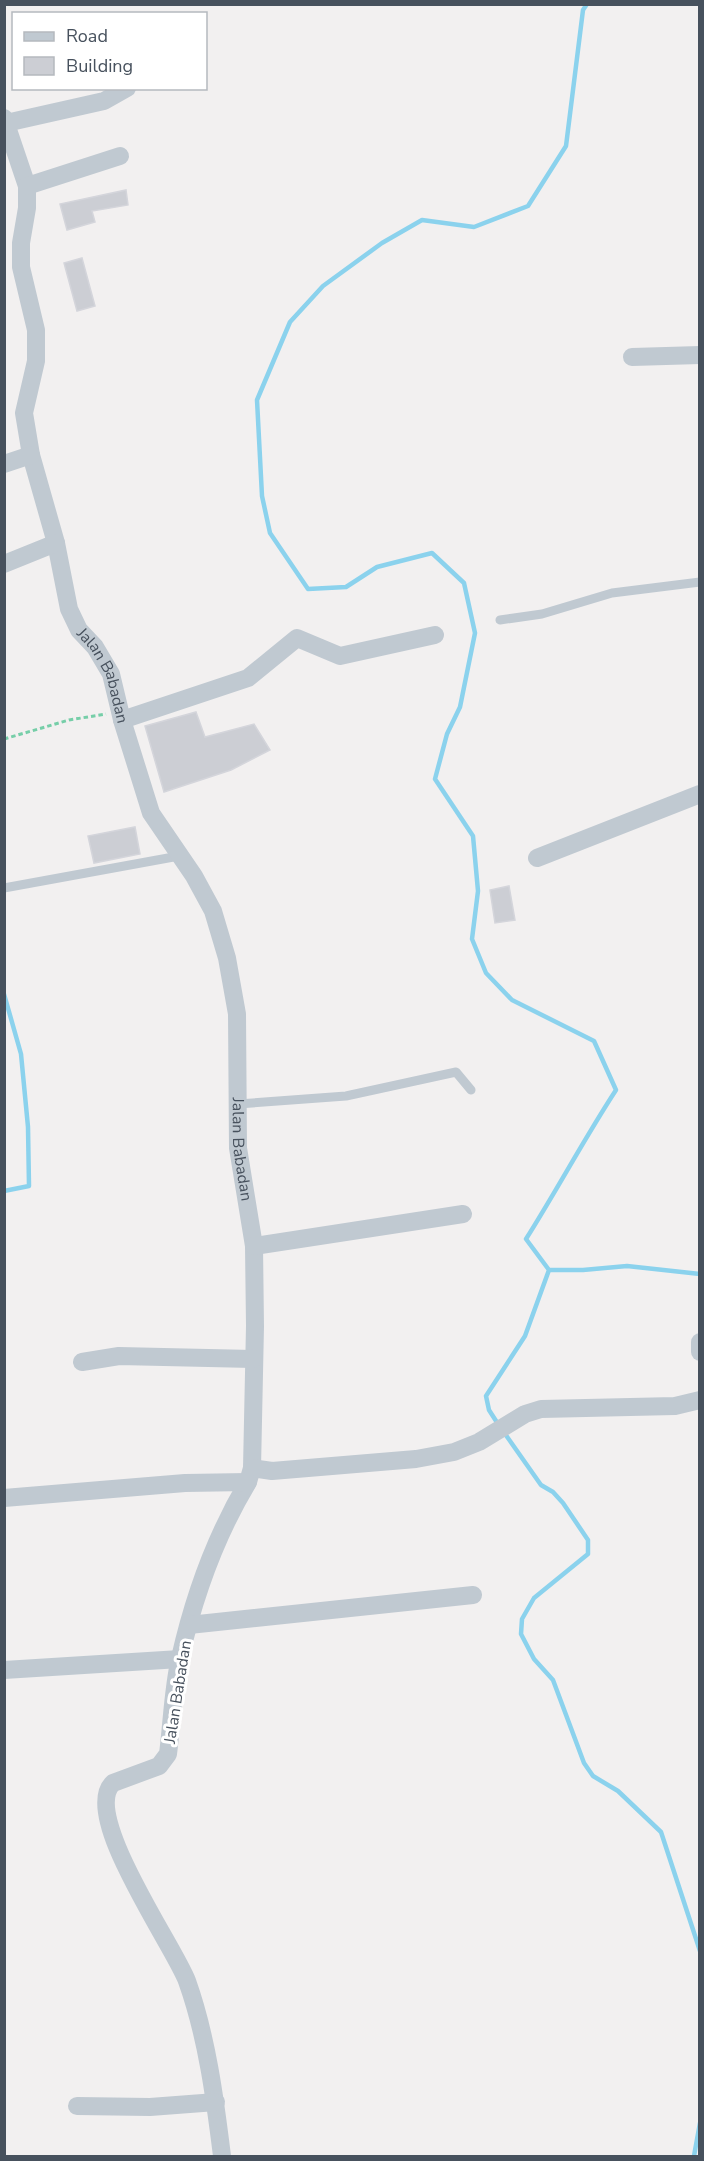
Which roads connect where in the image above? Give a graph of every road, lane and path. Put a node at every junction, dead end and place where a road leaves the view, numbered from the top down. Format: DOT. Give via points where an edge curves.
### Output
graph roads {
  1 [pos="123,90"];
  2 [pos="5,121"];
  3 [pos="120,156"];
  4 [pos="27,186"];
  5 [pos="699,355"];
  6 [pos="632,357"];
  7 [pos="31,455"];
  8 [pos="4,464"];
  9 [pos="56,543"];
  10 [pos="4,564"];
  11 [pos="699,582"];
  12 [pos="500,620"];
  13 [pos="435,635"];
  14 [pos="121,715"];
  15 [pos="4,739"];
  16 [pos="699,794"];
  17 [pos="180,856"];
  18 [pos="537,858"];
  19 [pos="4,888"];
  20 [pos="471,1090"];
  21 [pos="238,1104"];
  22 [pos="463,1214"];
  23 [pos="254,1246"];
  24 [pos="699,1342"];
  25 [pos="699,1352"];
  26 [pos="253,1359"];
  27 [pos="82,1362"];
  28 [pos="699,1400"];
  29 [pos="250,1475"];
  30 [pos="4,1498"];
  31 [pos="473,1595"];
  32 [pos="189,1625"];
  33 [pos="180,1659"];
  34 [pos="4,1670"];
  35 [pos="216,2102"];
  36 [pos="77,2106"];
  37 [pos="222,2157"];
  1 -- 2 [label="street" via="104,101"];
  2 -- 4 [label="street, Jalan Babadan"];
  3 -- 4 [label="street"];
  4 -- 7 [label="street, Jalan Babadan" via="21,267 36,330 36,361 24,412"];
  5 -- 6 [label="street"];
  7 -- 8 [label="street"];
  7 -- 9 [label="street, Jalan Babadan"];
  9 -- 10 [label="street"];
  9 -- 14 [label="street, Jalan Babadan" via="69,609 111,674"];
  11 -- 12 [label="lane" via="612,593 542,614"];
  13 -- 14 [label="street" via="340,656 297,638 248,678"];
  14 -- 15 [label="path" via="69,720"];
  14 -- 17 [label="street, Jalan Babadan" via="151,813"];
  16 -- 18 [label="street"];
  17 -- 19 [label="lane"];
  17 -- 21 [label="street, Jalan Babadan" via="213,911 227,958 237,1014"];
  20 -- 21 [label="lane" via="456,1072 346,1096"];
  21 -- 23 [label="street, Jalan Babadan" via="238,1148"];
  22 -- 23 [label="street"];
  23 -- 26 [label="street, Jalan Babadan"];
  24 -- 25 [label="street"];
  26 -- 27 [label="street" via="119,1356"];
  26 -- 29 [label="street, Jalan Babadan"];
  28 -- 29 [label="street" via="675,1406 542,1409 454,1452"];
  29 -- 30 [label="street"];
  29 -- 32 [label="street, Jalan Babadan" via="206,1564"];
  31 -- 32 [label="street"];
  32 -- 33 [label="street, Jalan Babadan"];
  33 -- 34 [label="street"];
  33 -- 35 [label="street, Jalan Babadan" via="168,1754 159,1766 107,1788 106,1806 125,1869 187,1982"];
  35 -- 36 [label="street" via="150,2107"];
  35 -- 37 [label="street, Jalan Babadan"];
}
